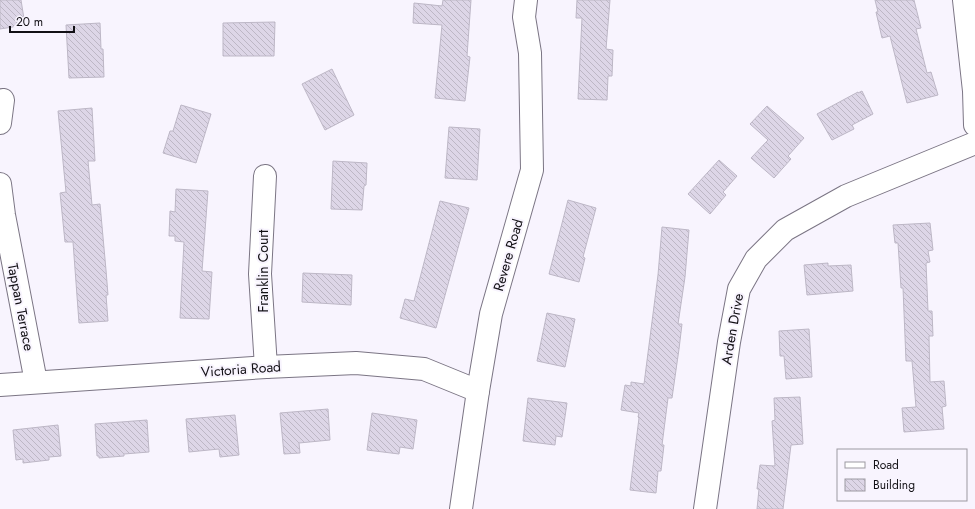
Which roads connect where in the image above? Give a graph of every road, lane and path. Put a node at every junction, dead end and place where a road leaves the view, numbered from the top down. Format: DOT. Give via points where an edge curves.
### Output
graph roads {
  1 [pos="526,0"];
  2 [pos="964,0"];
  3 [pos="4,100"];
  4 [pos="0,123"];
  5 [pos="975,125"];
  6 [pos="975,143"];
  7 [pos="265,176"];
  8 [pos="0,184"];
  9 [pos="266,367"];
  10 [pos="36,382"];
  11 [pos="0,385"];
  12 [pos="478,391"];
  13 [pos="461,509"];
  14 [pos="705,509"];
  1 -- 12 [label="street, Revere Road" via="524,17 530,52 532,170 491,314"];
  2 -- 5 [label="street"];
  3 -- 4 [label="street"];
  6 -- 14 [label="street, Arden Drive" via="846,196 785,230 756,258 739,289 728,342"];
  7 -- 9 [label="street, Franklin Court" via="260,274"];
  8 -- 10 [label="street, Tappan Terrace"];
  9 -- 10 [label="street, Victoria Road"];
  9 -- 12 [label="street, Victoria Road" via="356,363 424,369"];
  10 -- 11 [label="street, Victoria Road"];
  12 -- 13 [label="street, Revere Road"];
}
